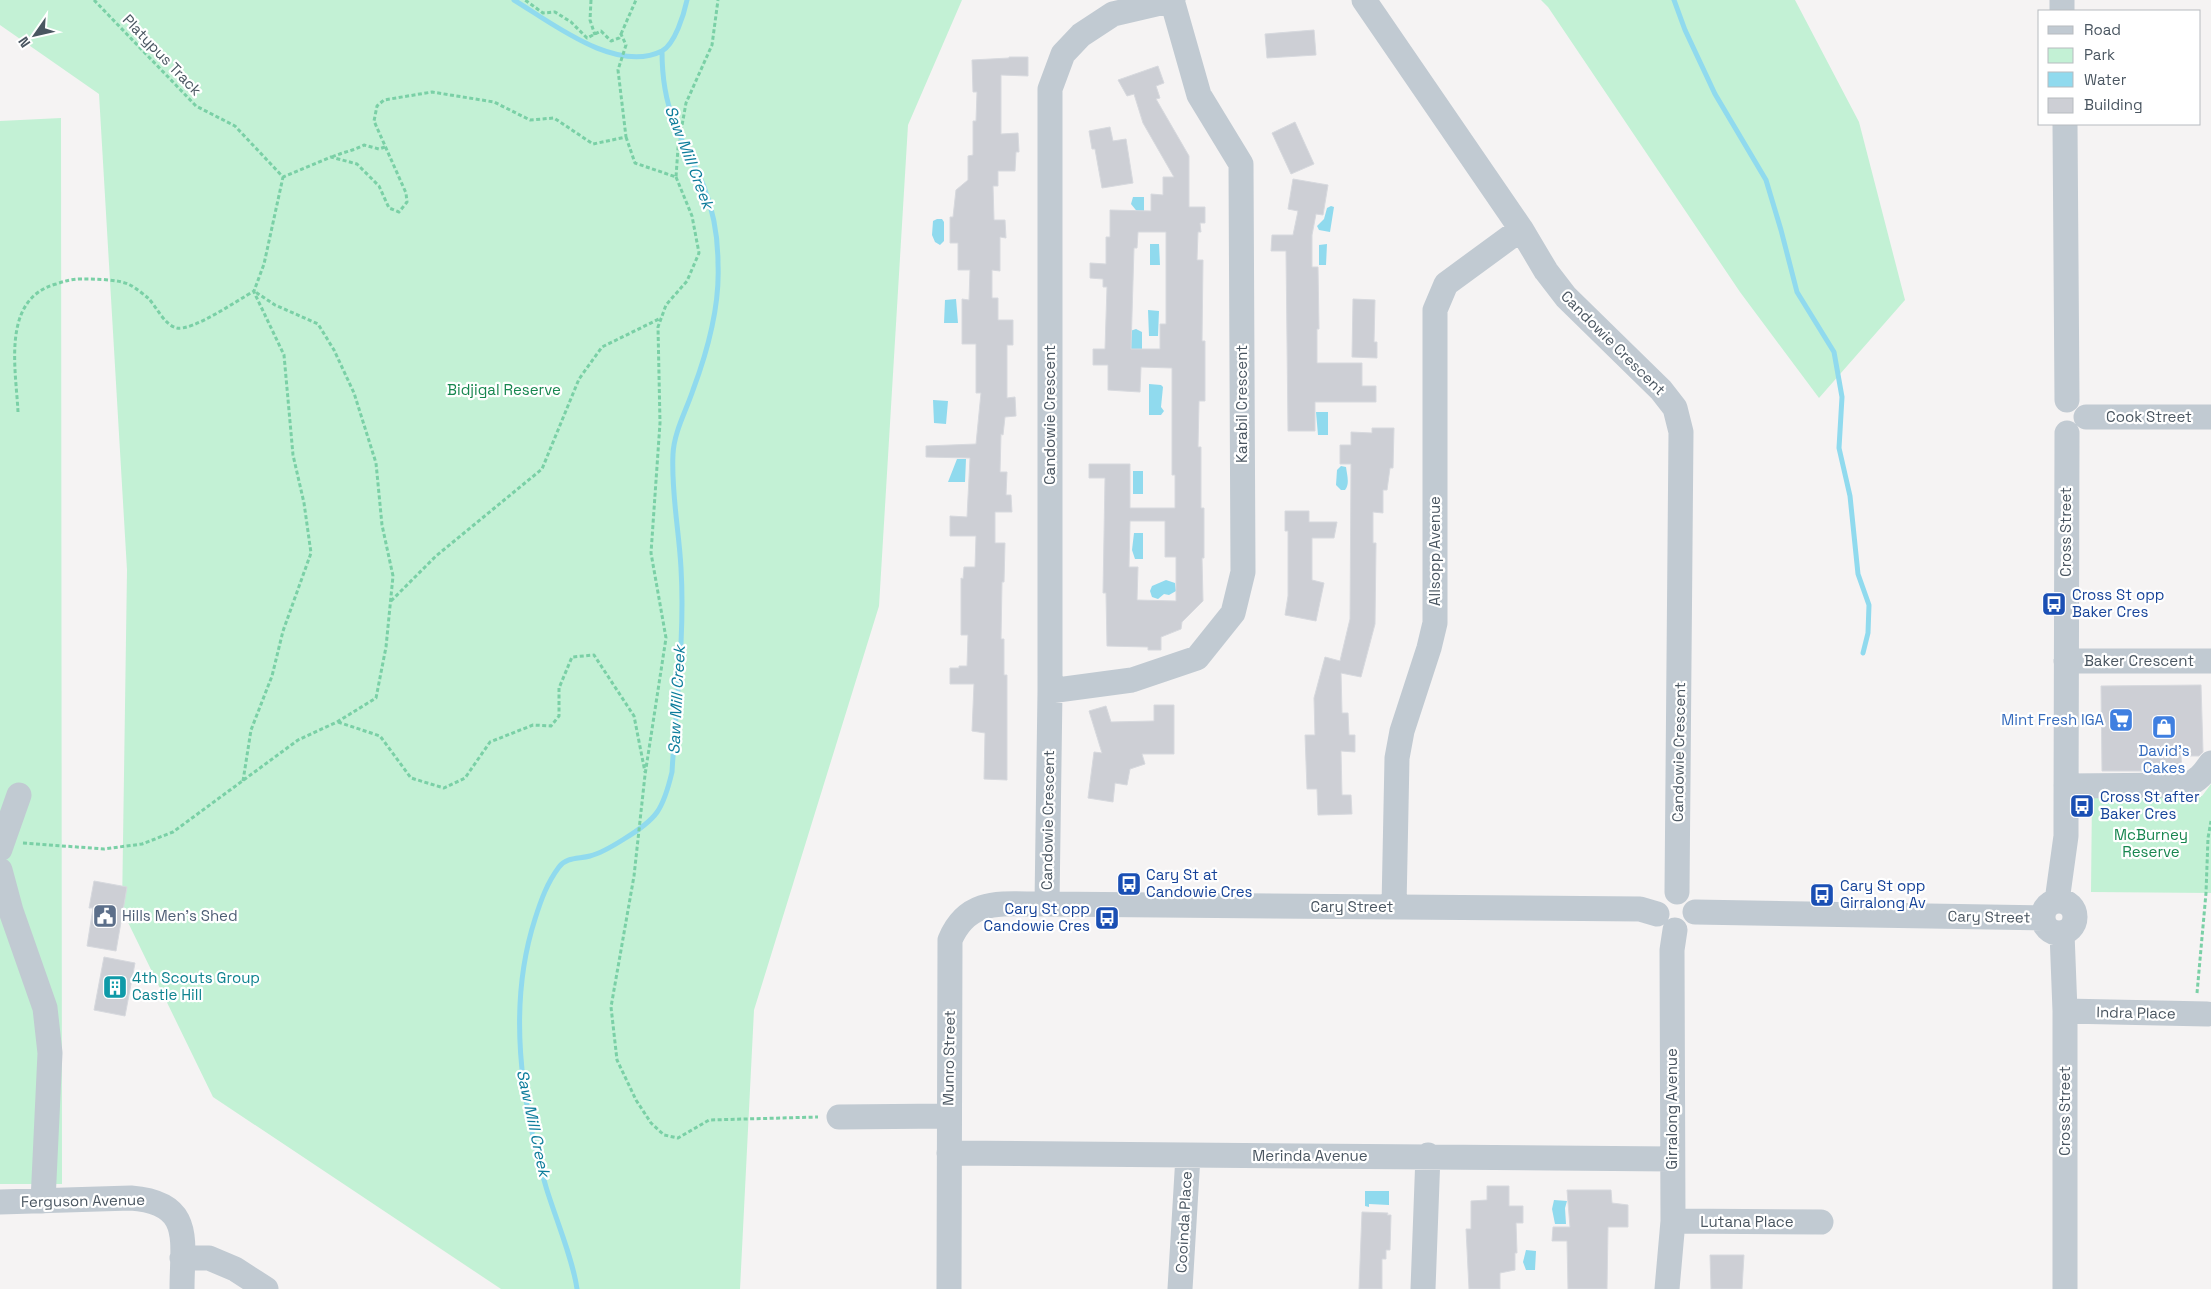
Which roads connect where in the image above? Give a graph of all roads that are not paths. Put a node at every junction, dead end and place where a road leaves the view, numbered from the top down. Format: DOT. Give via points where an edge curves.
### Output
graph roads {
  1 [pos="1173,0"];
  2 [pos="1364,0"];
  3 [pos="2065,125"];
  4 [pos="1521,229"];
  5 [pos="2067,400"];
  6 [pos="2211,417"];
  7 [pos="2086,418"];
  8 [pos="2067,432"];
  9 [pos="2066,661"];
  10 [pos="2211,661"];
  11 [pos="1050,691"];
  12 [pos="2211,763"];
  13 [pos="2066,786"];
  14 [pos="19,795"];
  15 [pos="1,844"];
  16 [pos="0,870"];
  17 [pos="1677,892"];
  18 [pos="1047,904"];
  19 [pos="1394,907"];
  20 [pos="1694,912"];
  21 [pos="2054,918"];
  22 [pos="1666,922"];
  23 [pos="2065,1011"];
  24 [pos="2201,1014"];
  25 [pos="948,1116"];
  26 [pos="839,1117"];
  27 [pos="949,1153"];
  28 [pos="1428,1155"];
  29 [pos="1188,1156"];
  30 [pos="1672,1159"];
  31 [pos="42,1201"];
  32 [pos="0,1202"];
  33 [pos="1673,1221"];
  34 [pos="1822,1222"];
  35 [pos="182,1258"];
  36 [pos="182,1289"];
  37 [pos="266,1289"];
  38 [pos="949,1289"];
  39 [pos="1180,1289"];
  40 [pos="1423,1289"];
  41 [pos="1667,1289"];
  42 [pos="2066,1289"];
  1 -- 11 [label="street, Candowie Crescent" via="1113,14 1081,35 1063,54 1050,89"];
  1 -- 11 [label="street, Karabil Crescent" via="1199,95 1241,164 1243,572 1233,612 1197,658 1132,680"];
  2 -- 4 [label="street, Candowie Crescent"];
  3 -- 5 [label="street"];
  4 -- 17 [label="street, Candowie Crescent" via="1566,298 1661,390 1675,408 1681,432"];
  4 -- 19 [label="street, Allsopp Avenue" via="1446,284 1435,310 1435,623 1402,731 1397,758"];
  5 -- 7 [label="street" via="2081,404"];
  5 -- 8 [label="street" via="2058,404 2053,418 2058,428"];
  6 -- 7 [label="street, Cook Street"];
  7 -- 8 [label="street" via="2077,431"];
  8 -- 9 [label="street, Cross Street"];
  9 -- 10 [label="street, Baker Crescent"];
  9 -- 13 [label="street, Cross Street"];
  11 -- 18 [label="street, Candowie Crescent"];
  12 -- 13 [label="street" via="2204,774 2186,785"];
  13 -- 21 [label="street, Cross Street" via="2066,836"];
  14 -- 15 [label="street"];
  16 -- 31 [label="street" via="45,1008 50,1053"];
  17 -- 20 [label="street" via="1690,898"];
  17 -- 22 [label="street" via="1665,895 1659,902"];
  18 -- 19 [label="street, Cary Street"];
  18 -- 25 [label="street, Munro Street" via="983,906 964,916 954,930 950,940"];
  19 -- 22 [label="street, Cary Street" via="1640,909"];
  20 -- 21 [label="street, Cary Street"];
  20 -- 22 [label="street" via="1692,921 1686,926"];
  21 -- 23 [label="street, Cross Street"];
  22 -- 30 [label="street, Girralong Avenue" via="1672,950"];
  23 -- 24 [label="street, Indra Place"];
  23 -- 42 [label="street, Cross Street"];
  25 -- 26 [label="street"];
  25 -- 27 [label="street, Munro Street"];
  27 -- 29 [label="street, Merinda Avenue"];
  27 -- 38 [label="street, Munro Street"];
  28 -- 29 [label="street, Merinda Avenue"];
  28 -- 30 [label="street, Merinda Avenue"];
  28 -- 40 [label="street"];
  29 -- 39 [label="street, Cooinda Place"];
  30 -- 33 [label="street, Girralong Avenue"];
  31 -- 32 [label="street, Ferguson Avenue"];
  31 -- 35 [label="street, Ferguson Avenue" via="152,1200 169,1208 182,1225"];
  33 -- 34 [label="street, Lutana Place"];
  33 -- 41 [label="street, Girralong Avenue"];
  35 -- 36 [label="street, Ferguson Avenue"];
  35 -- 37 [label="street" via="209,1258 235,1269"];
}
